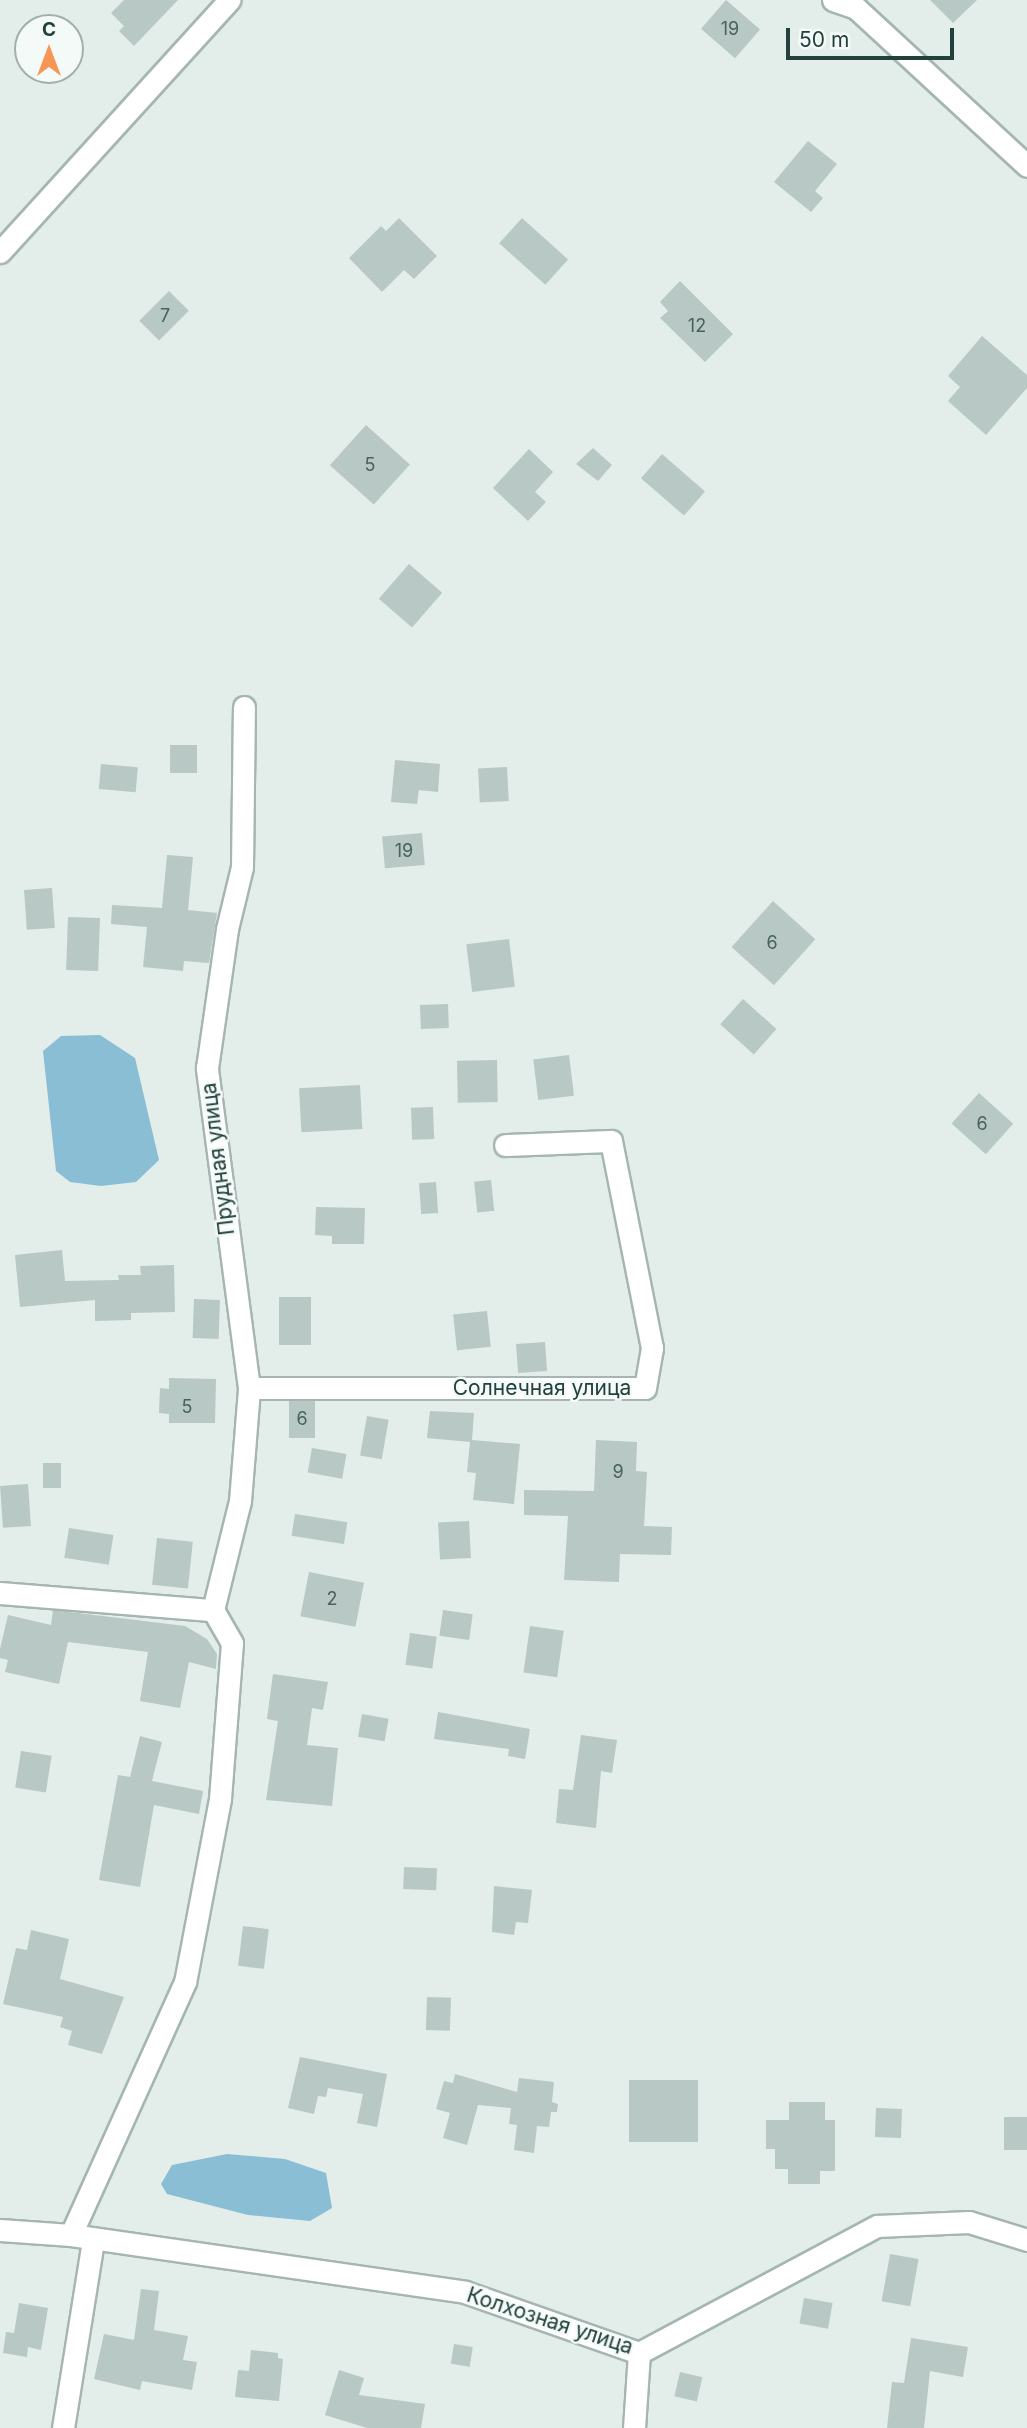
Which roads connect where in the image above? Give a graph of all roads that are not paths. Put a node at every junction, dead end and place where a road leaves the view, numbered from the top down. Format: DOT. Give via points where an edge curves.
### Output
graph roads {
  1 [pos="229,0"];
  2 [pos="833,0"];
  3 [pos="1027,166"];
  4 [pos="0,252"];
  5 [pos="244,707"];
  6 [pos="505,1145"];
  7 [pos="249,1388"];
  8 [pos="0,1593"];
  9 [pos="213,1610"];
  10 [pos="0,2230"];
  11 [pos="71,2235"];
  12 [pos="93,2239"];
  13 [pos="1027,2241"];
  14 [pos="639,2353"];
  15 [pos="63,2428"];
  16 [pos="634,2428"];
  1 -- 4 [label="street"];
  2 -- 3 [label="street" via="856,8"];
  5 -- 7 [label="street, Прудная улица" via="242,867 225,942 207,1069"];
  6 -- 7 [label="street, Солнечная улица" via="611,1141 652,1348 645,1388"];
  7 -- 9 [label="street, Прудная улица" via="240,1501"];
  8 -- 9 [label="street"];
  9 -- 11 [label="street" via="232,1643 220,1799 185,1982"];
  10 -- 11 [label="street, Колхозная улица"];
  11 -- 12 [label="street, Колхозная улица"];
  12 -- 14 [label="street, Колхозная улица" via="465,2292"];
  12 -- 15 [label="street"];
  13 -- 14 [label="street, Колхозная улица" via="969,2222 877,2226"];
  14 -- 16 [label="street"];
}
